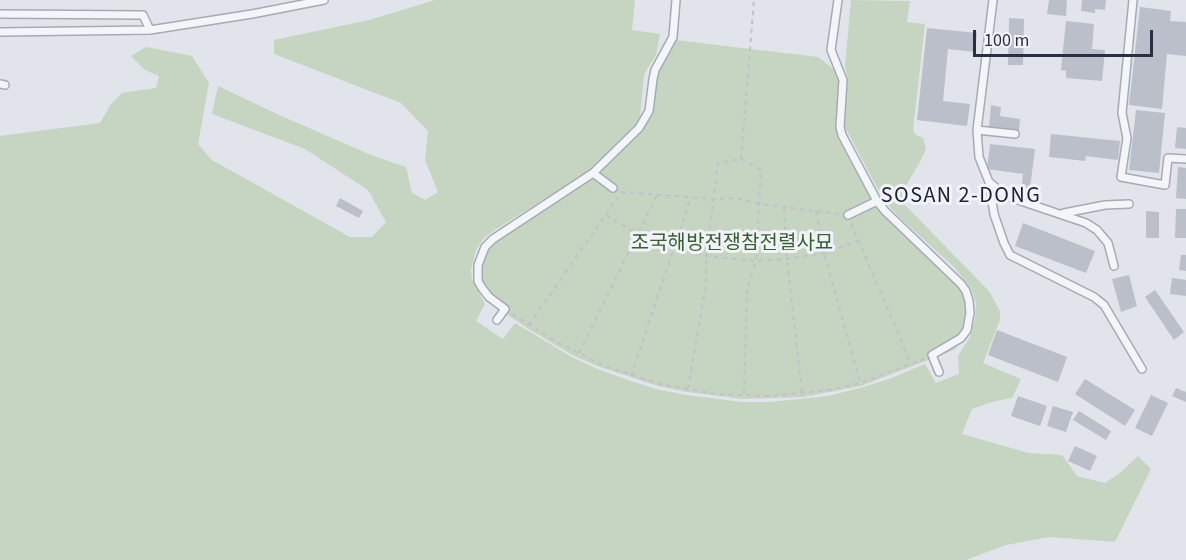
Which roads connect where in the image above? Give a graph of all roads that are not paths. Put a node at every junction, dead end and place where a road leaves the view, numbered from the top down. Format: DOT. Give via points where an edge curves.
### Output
graph roads {
  1 [pos="324,0"];
  2 [pos="676,0"];
  3 [pos="838,0"];
  4 [pos="993,0"];
  5 [pos="1133,0"];
  6 [pos="0,14"];
  7 [pos="150,30"];
  8 [pos="0,32"];
  9 [pos="977,130"];
  10 [pos="1015,134"];
  11 [pos="1186,159"];
  12 [pos="593,173"];
  13 [pos="989,182"];
  14 [pos="614,188"];
  15 [pos="877,201"];
  16 [pos="1129,204"];
  17 [pos="1061,214"];
  18 [pos="848,215"];
  19 [pos="1114,266"];
  20 [pos="497,320"];
  21 [pos="1142,369"];
  22 [pos="939,372"];
  1 -- 7 [label="lane"];
  2 -- 12 [label="lane" via="673,36 655,70 646,119"];
  3 -- 15 [label="lane" via="831,50 843,80 840,127"];
  4 -- 9 [label="lane"];
  5 -- 11 [label="lane" via="1122,113 1127,138 1121,177 1165,185 1168,158"];
  6 -- 7 [label="lane" via="143,15"];
  7 -- 8 [label="lane"];
  9 -- 10 [label="lane"];
  9 -- 13 [label="lane" via="979,157"];
  12 -- 14 [label="lane"];
  12 -- 20 [label="lane" via="485,247 478,265 478,281 489,297 505,309"];
  13 -- 17 [label="lane" via="1006,196"];
  13 -- 21 [label="lane" via="994,214 1010,255 1104,305"];
  15 -- 18 [label="lane"];
  15 -- 22 [label="lane" via="966,291 970,313 967,330 962,338 932,356"];
  16 -- 17 [label="lane"];
  17 -- 19 [label="lane" via="1097,230 1108,243"];
}
